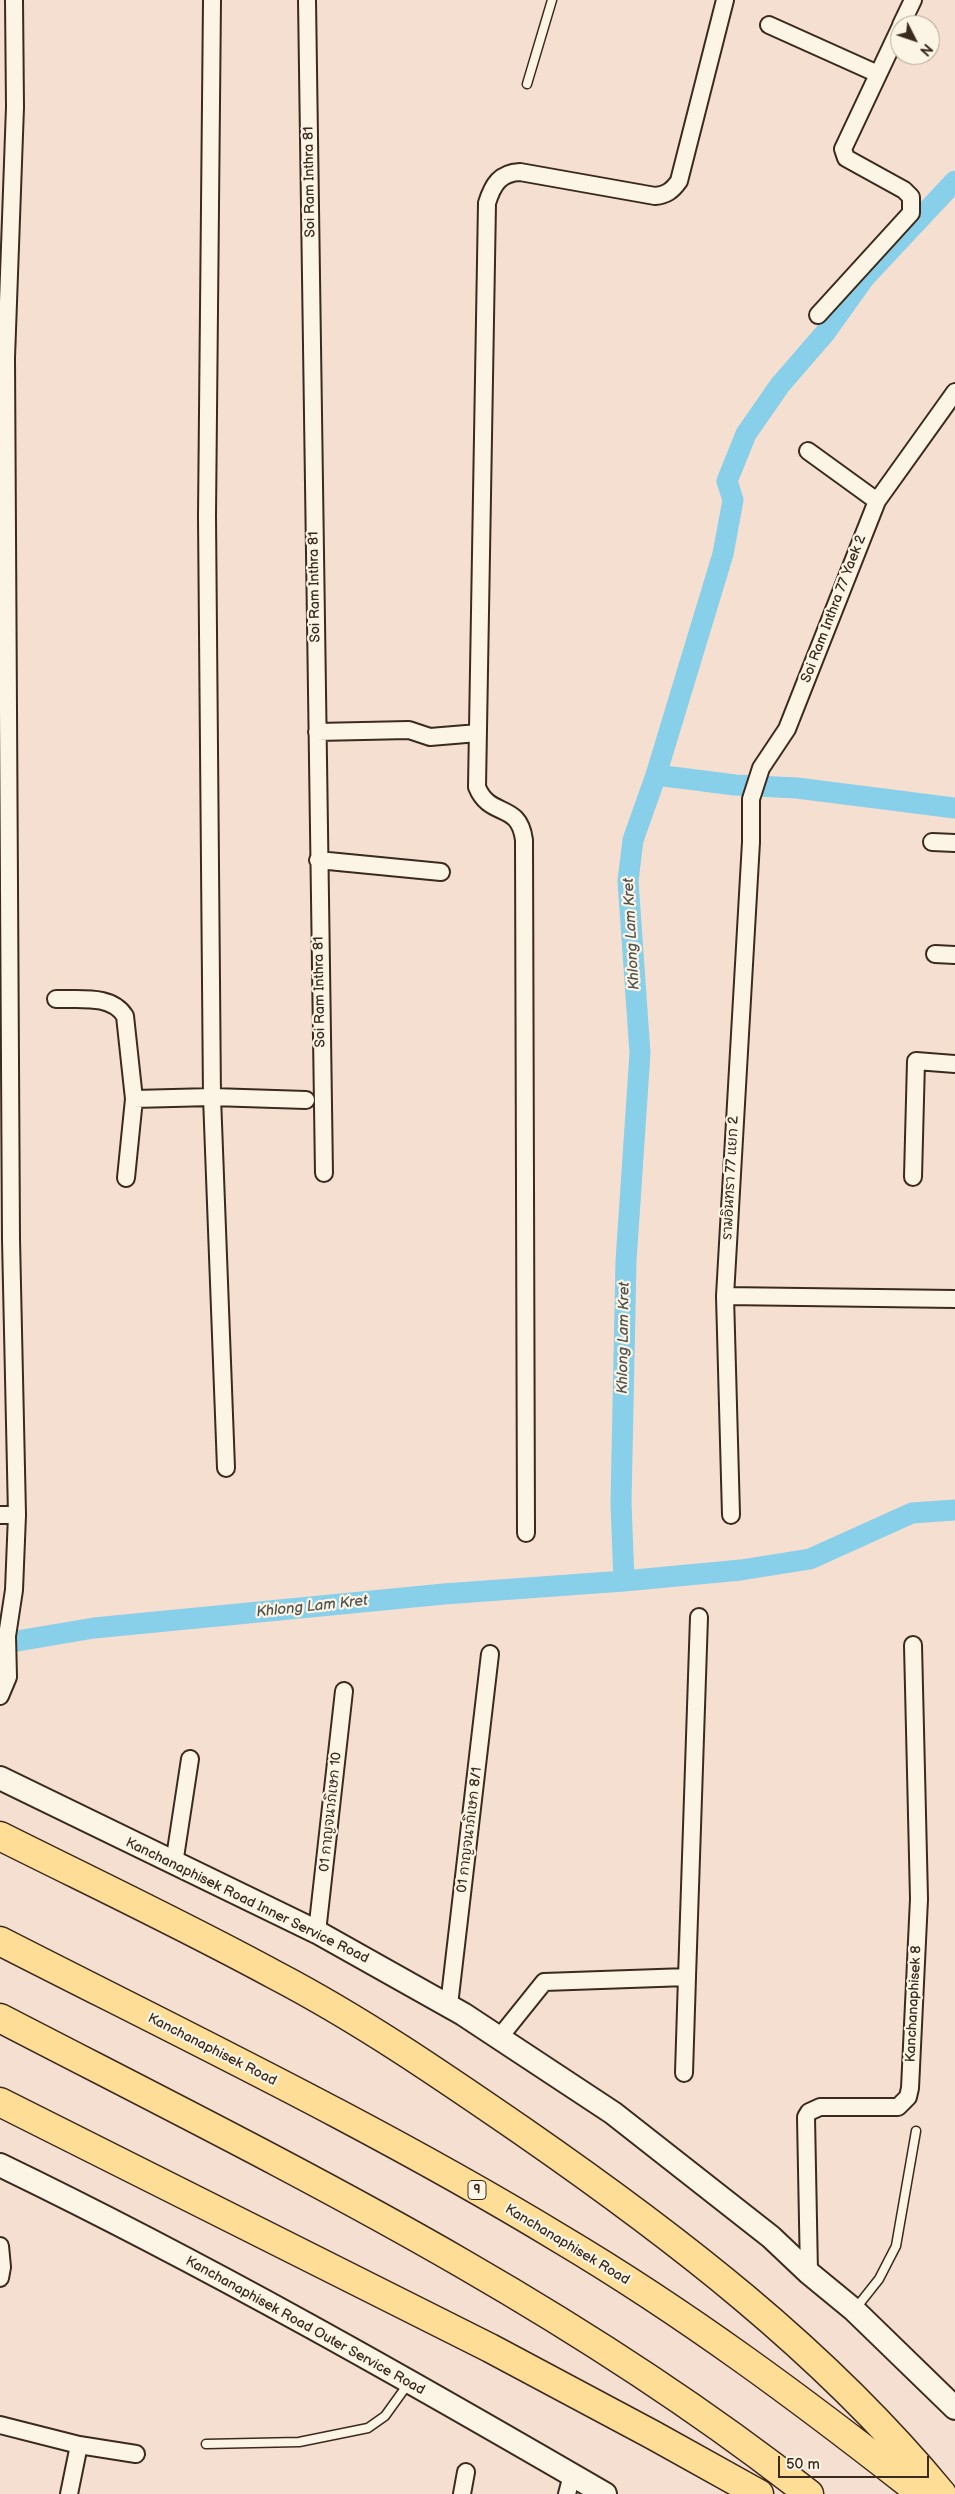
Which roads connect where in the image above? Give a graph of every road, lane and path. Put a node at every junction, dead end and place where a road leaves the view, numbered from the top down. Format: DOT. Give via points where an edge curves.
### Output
graph roads {
  1 [pos="14,0"];
  2 [pos="212,0"];
  3 [pos="307,0"];
  4 [pos="552,0"];
  5 [pos="725,0"];
  6 [pos="913,0"];
  7 [pos="906,15"];
  8 [pos="770,25"];
  9 [pos="890,49"];
  10 [pos="878,74"];
  11 [pos="527,84"];
  12 [pos="818,315"];
  13 [pos="955,392"];
  14 [pos="4,418"];
  15 [pos="808,451"];
  16 [pos="877,500"];
  17 [pos="317,732"];
  18 [pos="478,733"];
  19 [pos="751,800"];
  20 [pos="932,842"];
  21 [pos="955,843"];
  22 [pos="318,860"];
  23 [pos="442,872"];
  24 [pos="935,954"];
  25 [pos="955,955"];
  26 [pos="56,999"];
  27 [pos="955,1064"];
  28 [pos="212,1097"];
  29 [pos="134,1099"];
  30 [pos="306,1100"];
  31 [pos="324,1174"];
  32 [pos="913,1177"];
  33 [pos="126,1178"];
  34 [pos="5,1239"];
  35 [pos="725,1296"];
  36 [pos="955,1299"];
  37 [pos="226,1468"];
  38 [pos="0,1515"];
  39 [pos="17,1515"];
  40 [pos="731,1515"];
  41 [pos="526,1532"];
  42 [pos="699,1617"];
  43 [pos="913,1644"];
  44 [pos="490,1654"];
  45 [pos="344,1691"];
  46 [pos="0,1696"];
  47 [pos="190,1760"];
  48 [pos="0,1778"];
  49 [pos="0,1836"];
  50 [pos="174,1864"];
  51 [pos="317,1932"];
  52 [pos="0,1941"];
  53 [pos="686,1977"];
  54 [pos="449,2006"];
  55 [pos="0,2018"];
  56 [pos="499,2038"];
  57 [pos="684,2074"];
  58 [pos="0,2102"];
  59 [pos="916,2131"];
  60 [pos="0,2166"];
  61 [pos="0,2246"];
  62 [pos="809,2273"];
  63 [pos="0,2278"];
  64 [pos="854,2310"];
  65 [pos="410,2383"];
  66 [pos="955,2408"];
  67 [pos="0,2425"];
  68 [pos="206,2444"];
  69 [pos="79,2445"];
  70 [pos="136,2454"];
  71 [pos="466,2472"];
  72 [pos="570,2484"];
  73 [pos="69,2494"];
  74 [pos="462,2494"];
  75 [pos="605,2494"];
  76 [pos="759,2494"];
  77 [pos="808,2494"];
  78 [pos="922,2494"];
  79 [pos="942,2494"];
  1 -- 14 [label="street" via="15,107"];
  2 -- 28 [label="street" via="207,516"];
  3 -- 17 [label="street, Soi Ram Inthra 81"];
  4 -- 11 [label="lane"];
  5 -- 18 [label="street" via="679,181 666,195 655,196 520,172 500,178 486,202"];
  6 -- 7 [label="street"];
  8 -- 10 [label="street"];
  9 -- 10 [label="street"];
  10 -- 12 [label="street" via="843,149 846,158 904,190 911,197 911,213"];
  13 -- 16 [label="street, Soi Ram Inthra 77 Yaek 2"];
  14 -- 34 [label="street"];
  15 -- 16 [label="street"];
  16 -- 19 [label="street, Soi Ram Inthra 77 Yaek 2" via="787,729 761,768"];
  17 -- 18 [label="street" via="409,730 430,737"];
  17 -- 22 [label="street, Soi Ram Inthra 81"];
  18 -- 41 [label="street" via="477,787 481,797 488,804 515,816 522,825 524,840"];
  19 -- 35 [label="street, รามอินทรา 77 แยก 2" via="752,842"];
  20 -- 21 [label="street"];
  22 -- 23 [label="street"];
  22 -- 31 [label="street, Soi Ram Inthra 81"];
  24 -- 25 [label="street"];
  26 -- 29 [label="street" via="108,1001 120,1008 128,1032"];
  27 -- 32 [label="street" via="916,1061"];
  28 -- 29 [label="street"];
  28 -- 30 [label="street"];
  28 -- 37 [label="street"];
  29 -- 33 [label="street"];
  34 -- 39 [label="street"];
  35 -- 36 [label="street"];
  35 -- 40 [label="street, รามอินทรา 77 แยก 2"];
  38 -- 39 [label="street"];
  39 -- 46 [label="street" via="14,1590 7,1636 8,1676"];
  42 -- 53 [label="street"];
  43 -- 62 [label="street, Kanchanaphisek 8" via="920,1899 910,2088 908,2097 898,2107 820,2108 809,2112 806,2117"];
  44 -- 54 [label="street, 01 กาญจนาภิเษก 8/1"];
  45 -- 51 [label="street, 01 กาญจนาภิเษก 10"];
  47 -- 50 [label="street"];
  48 -- 50 [label="main road, Kanchanaphisek Road Inner Service Road"];
  49 -- 79 [label="highway" via="277,1976 414,2057 590,2178 754,2304 823,2367"];
  50 -- 51 [label="main road, Kanchanaphisek Road Inner Service Road"];
  51 -- 54 [label="main road, Kanchanaphisek Road Inner Service Road"];
  52 -- 78 [label="highway, Kanchanaphisek Road / 9" via="446,2172 560,2238 704,2331 812,2408"];
  53 -- 56 [label="street" via="544,1982"];
  53 -- 57 [label="street"];
  54 -- 56 [label="main road, Kanchanaphisek Road Inner Service Road"];
  55 -- 77 [label="highway" via="409,2232 521,2296 655,2382"];
  56 -- 62 [label="main road, Kanchanaphisek Road Inner Service Road" via="613,2113 770,2237"];
  58 -- 76 [label="highway" via="490,2348"];
  59 -- 64 [label="lane" via="896,2246 878,2279"];
  60 -- 65 [label="main road, Kanchanaphisek Road Outer Service Road" via="95,2211"];
  61 -- 63 [label="street"];
  62 -- 64 [label="main road, Kanchanaphisek Road Inner Service Road"];
  64 -- 66 [label="main road, Kanchanaphisek Road Inner Service Road"];
  65 -- 68 [label="lane" via="385,2416 368,2428 299,2442"];
  65 -- 72 [label="main road, Kanchanaphisek Road Outer Service Road"];
  67 -- 69 [label="street"];
  69 -- 70 [label="street"];
  69 -- 73 [label="street"];
  71 -- 74 [label="street"];
  72 -- 75 [label="main road, Kanchanaphisek Road Outer Service Road"];
}
